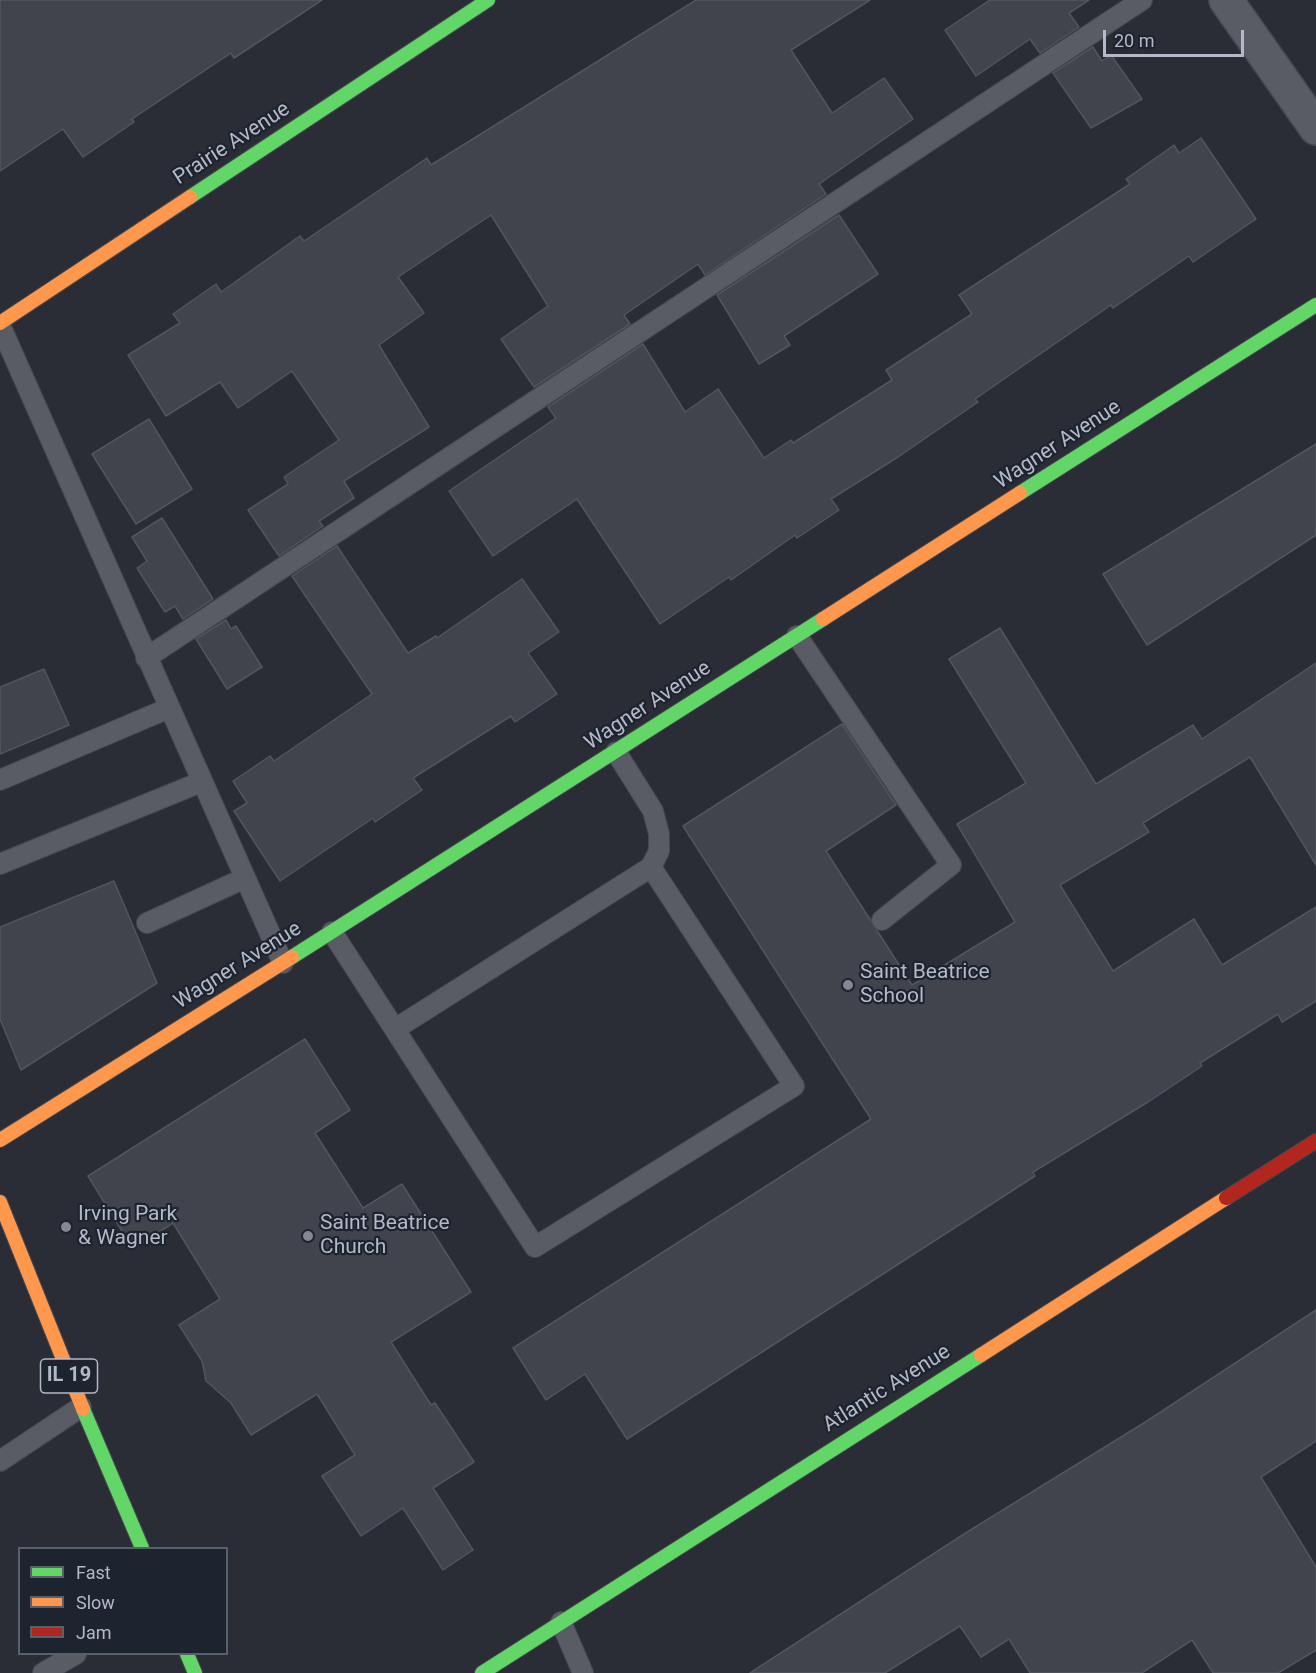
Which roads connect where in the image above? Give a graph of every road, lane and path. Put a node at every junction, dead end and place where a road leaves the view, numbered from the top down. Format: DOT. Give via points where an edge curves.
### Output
graph roads {
  1 [pos="488,0"];
  2 [pos="1142,0"];
  3 [pos="1226,0"];
  4 [pos="1316,128"];
  5 [pos="1316,304"];
  6 [pos="0,324"];
  7 [pos="797,636"];
  8 [pos="146,658"];
  9 [pos="169,708"];
  10 [pos="616,752"];
  11 [pos="0,780"];
  12 [pos="201,782"];
  13 [pos="0,864"];
  14 [pos="651,867"];
  15 [pos="245,878"];
  16 [pos="882,920"];
  17 [pos="147,923"];
  18 [pos="332,932"];
  19 [pos="283,963"];
  20 [pos="395,1029"];
  21 [pos="0,1140"];
  22 [pos="1316,1141"];
  23 [pos="0,1202"];
  24 [pos="81,1407"];
  25 [pos="0,1461"];
  26 [pos="142,1547"];
  27 [pos="561,1622"];
  28 [pos="73,1655"];
  29 [pos="188,1655"];
  30 [pos="44,1673"];
  31 [pos="195,1673"];
  32 [pos="482,1673"];
  33 [pos="583,1673"];
  1 -- 6 [label="street, Prairie Avenue"];
  2 -- 8 [label="lane"];
  3 -- 4 [label="street"];
  5 -- 7 [label="street, Wagner Avenue"];
  6 -- 8 [label="lane"];
  7 -- 10 [label="street, Wagner Avenue"];
  7 -- 16 [label="lane" via="951,865"];
  8 -- 9 [label="lane"];
  9 -- 11 [label="lane"];
  9 -- 12 [label="lane"];
  10 -- 14 [label="lane" via="653,811 659,851"];
  10 -- 18 [label="street, Wagner Avenue"];
  12 -- 13 [label="lane"];
  12 -- 15 [label="lane"];
  14 -- 20 [label="lane"];
  14 -- 20 [label="lane" via="794,1086 535,1247"];
  15 -- 17 [label="lane"];
  15 -- 19 [label="lane"];
  18 -- 19 [label="street, Wagner Avenue"];
  18 -- 20 [label="lane"];
  19 -- 21 [label="street, Wagner Avenue"];
  22 -- 27 [label="street, Atlantic Avenue"];
  23 -- 24 [label="street, IL 19"];
  24 -- 25 [label="lane"];
  24 -- 26 [label="street, IL 19"];
  27 -- 32 [label="street, Atlantic Avenue"];
  27 -- 33 [label="lane"];
  28 -- 30 [label="lane"];
  29 -- 31 [label="street"];
}
